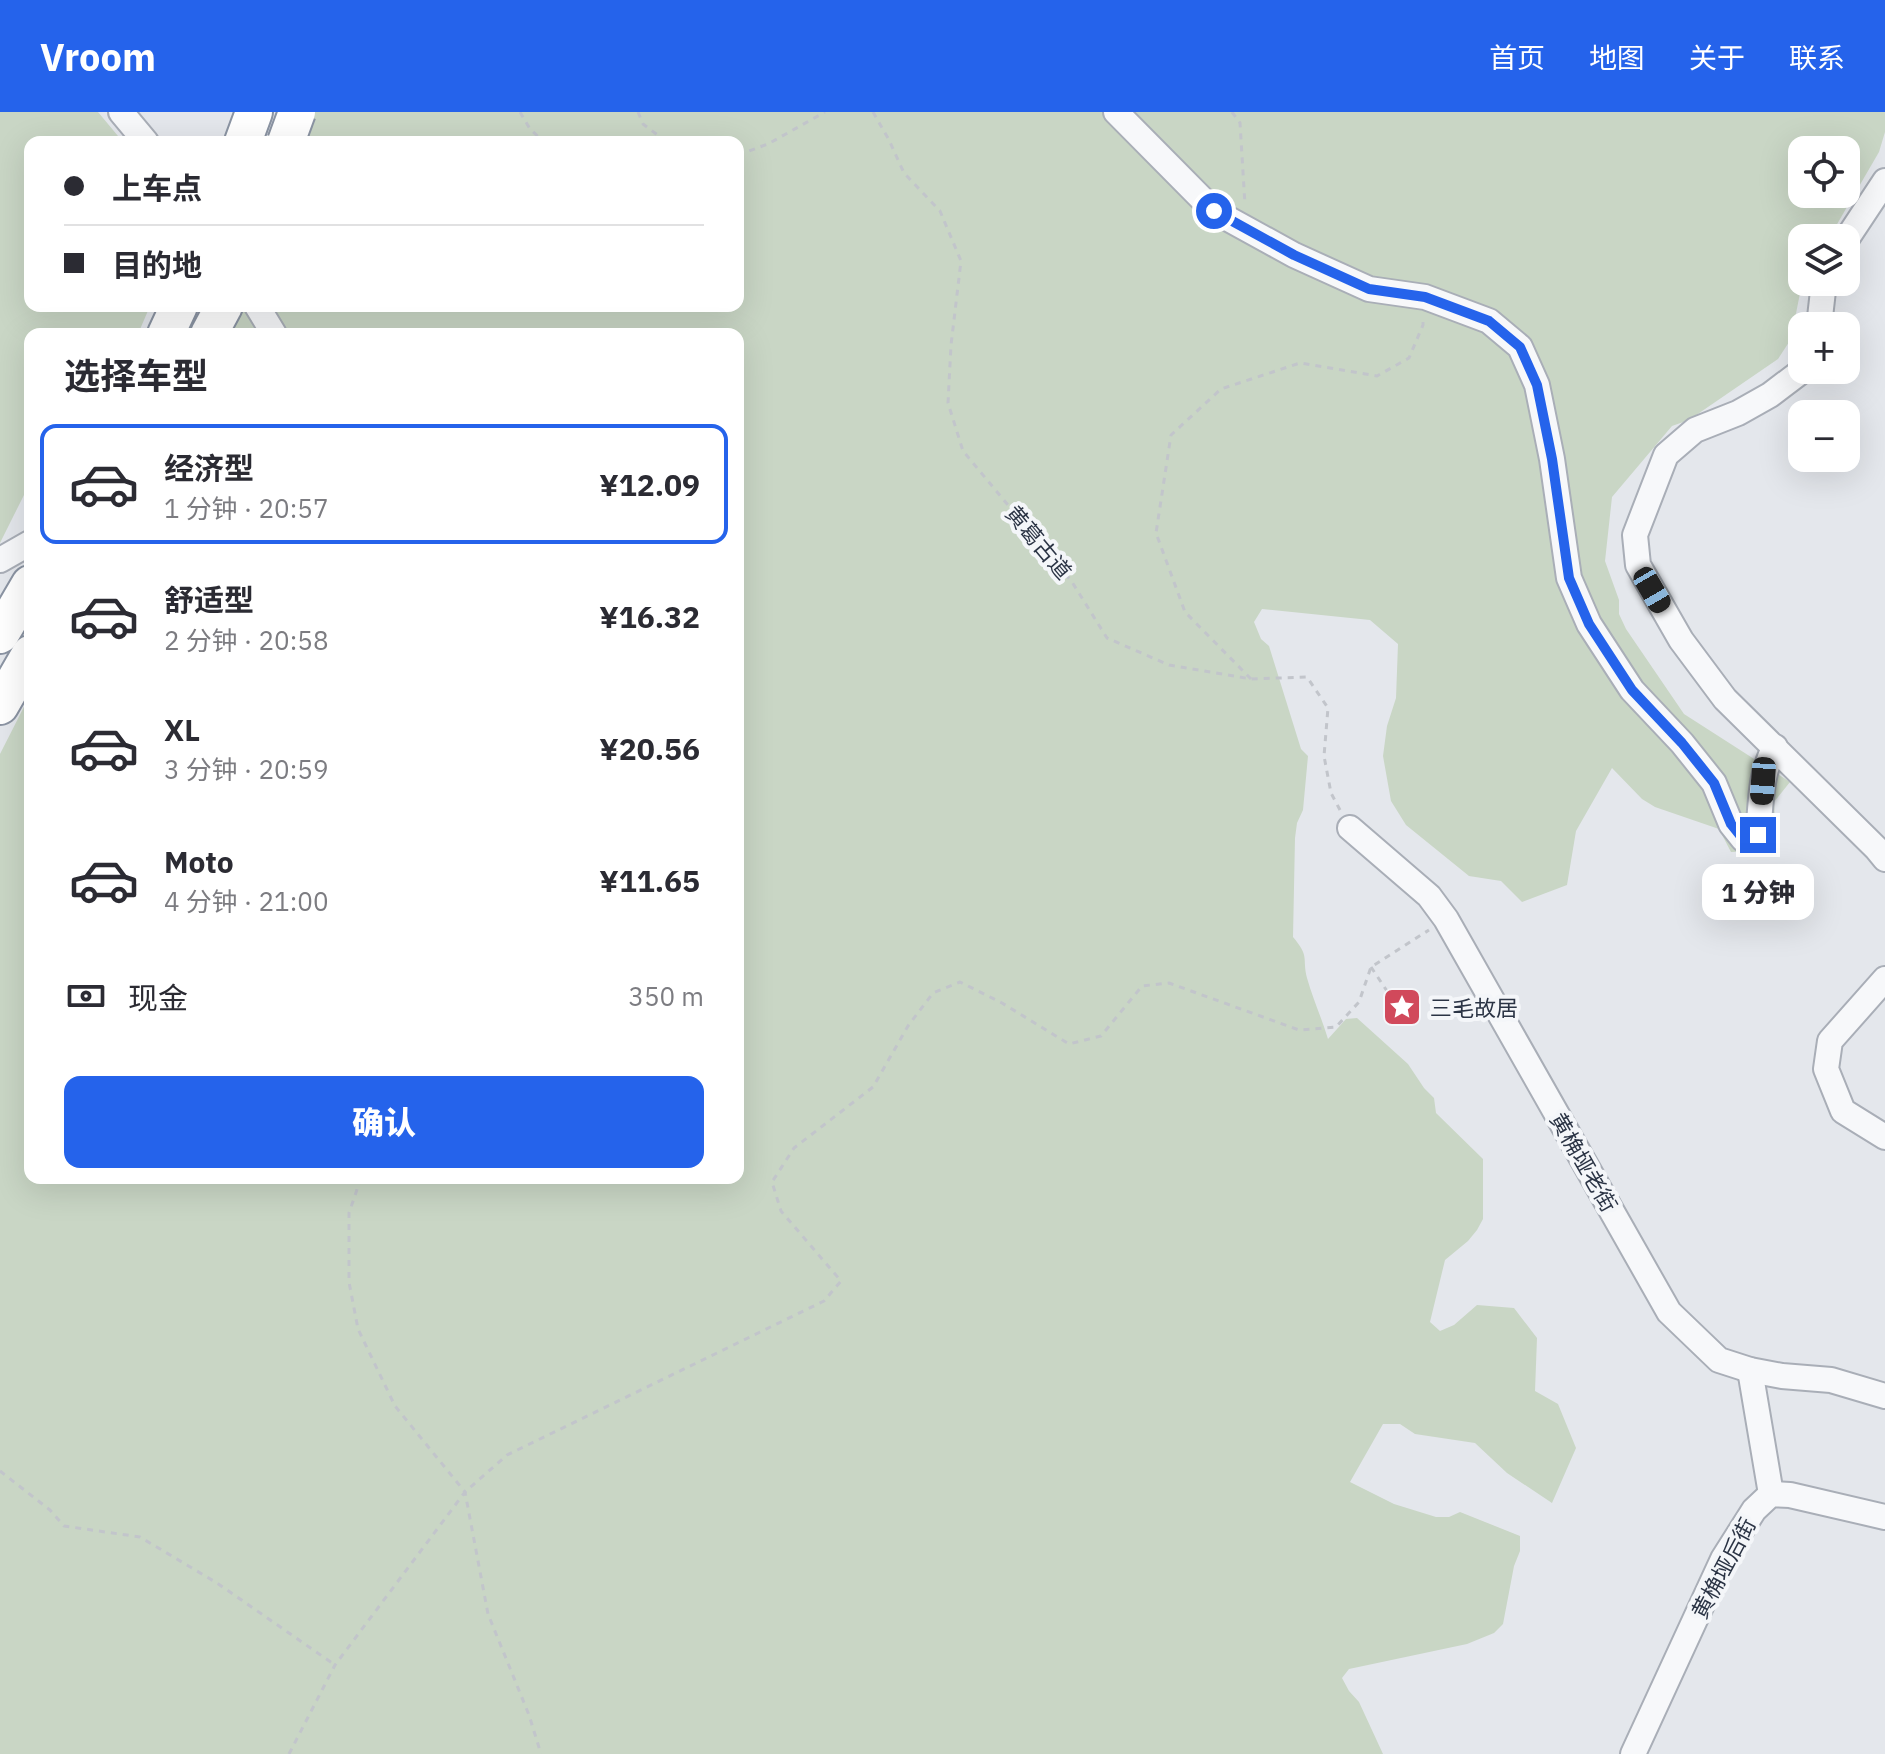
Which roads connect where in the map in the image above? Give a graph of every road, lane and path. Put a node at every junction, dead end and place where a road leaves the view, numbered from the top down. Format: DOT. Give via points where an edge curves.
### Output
graph roads {
  1 [pos="121,112"];
  2 [pos="254,112"];
  3 [pos="297,112"];
  4 [pos="520,112"];
  5 [pos="638,112"];
  6 [pos="825,112"];
  7 [pos="873,112"];
  8 [pos="1116,112"];
  9 [pos="1232,112"];
  10 [pos="1240,112"];
  11 [pos="1240,123"];
  12 [pos="141,136"];
  13 [pos="245,136"];
  14 [pos="288,136"];
  15 [pos="538,136"];
  16 [pos="659,136"];
  17 [pos="744,153"];
  18 [pos="1885,181"];
  19 [pos="1857,224"];
  20 [pos="1246,228"];
  21 [pos="1425,297"];
  22 [pos="1788,381"];
  23 [pos="24,546"];
  24 [pos="0,560"];
  25 [pos="24,594"];
  26 [pos="0,635"];
  27 [pos="24,664"];
  28 [pos="1251,679"];
  29 [pos="4,699"];
  30 [pos="1775,747"];
  31 [pos="1350,828"];
  32 [pos="1885,859"];
  33 [pos="1446,919"];
  34 [pos="1371,967"];
  35 [pos="1885,979"];
  36 [pos="1391,997"];
  37 [pos="1885,1137"];
  38 [pos="359,1184"];
  39 [pos="1750,1370"];
  40 [pos="1885,1396"];
  41 [pos="0,1471"];
  42 [pos="465,1492"];
  43 [pos="1771,1494"];
  44 [pos="1885,1517"];
  45 [pos="335,1665"];
  46 [pos="289,1754"];
  47 [pos="541,1754"];
  48 [pos="1633,1754"];
  1 -- 12 [label="street"];
  2 -- 13 [label="highway"];
  3 -- 14 [label="highway, bridge"];
  4 -- 15 [label="path"];
  5 -- 16 [label="path" via="643,124"];
  6 -- 17 [label="path"];
  7 -- 28 [label="path, 黄葛古道" via="904,173 940,211 961,261 948,403 963,451 1072,582 1107,638 1169,665"];
  8 -- 20 [label="street" via="1214,211"];
  9 -- 11 [label="path"];
  10 -- 11 [label="path"];
  11 -- 20 [label="path"];
  18 -- 19 [label="street"];
  20 -- 21 [label="street" via="1369,289"];
  21 -- 28 [label="path" via="1423,325 1409,358 1377,376 1300,363 1221,389 1171,435 1156,533 1185,612"];
  21 -- 30 [label="street" via="1489,321 1520,347 1537,385 1569,578 1589,624 1632,690 1714,783 1743,839 1758,835 1763,781"];
  22 -- 30 [label="street" via="1738,413 1695,430 1666,455 1635,535 1638,565 1681,640 1725,699"];
  23 -- 24 [label="street"];
  25 -- 26 [label="highway"];
  27 -- 29 [label="highway"];
  28 -- 31 [label="path, 黄葛古道" via="1307,677 1328,708 1324,756 1331,793"];
  30 -- 32 [label="street"];
  31 -- 33 [label="street, 黄桷垭老街" via="1429,896"];
  33 -- 34 [label="path"];
  33 -- 39 [label="street, 黄桷垭老街" via="1669,1312 1719,1360"];
  34 -- 36 [label="path"];
  34 -- 42 [label="path" via="1359,1002 1336,1027 1299,1030 1169,983 1142,986 1101,1036 1069,1044 960,982 933,993 873,1087 794,1148 772,1182 781,1211 841,1281 824,1301 507,1455"];
  35 -- 37 [label="street" via="1830,1041 1826,1069 1843,1111"];
  38 -- 42 [label="path" via="349,1213 349,1282 358,1329 395,1406"];
  39 -- 40 [label="street, 黄桷垭老街" via="1831,1380"];
  39 -- 43 [label="street"];
  41 -- 45 [label="path" via="64,1526 140,1537"];
  42 -- 45 [label="path"];
  42 -- 47 [label="path" via="488,1614"];
  43 -- 44 [label="street, 黄桷垭后街"];
  43 -- 48 [label="street, 黄桷垭后街" via="1754,1510 1723,1559"];
  45 -- 46 [label="path"];
}
